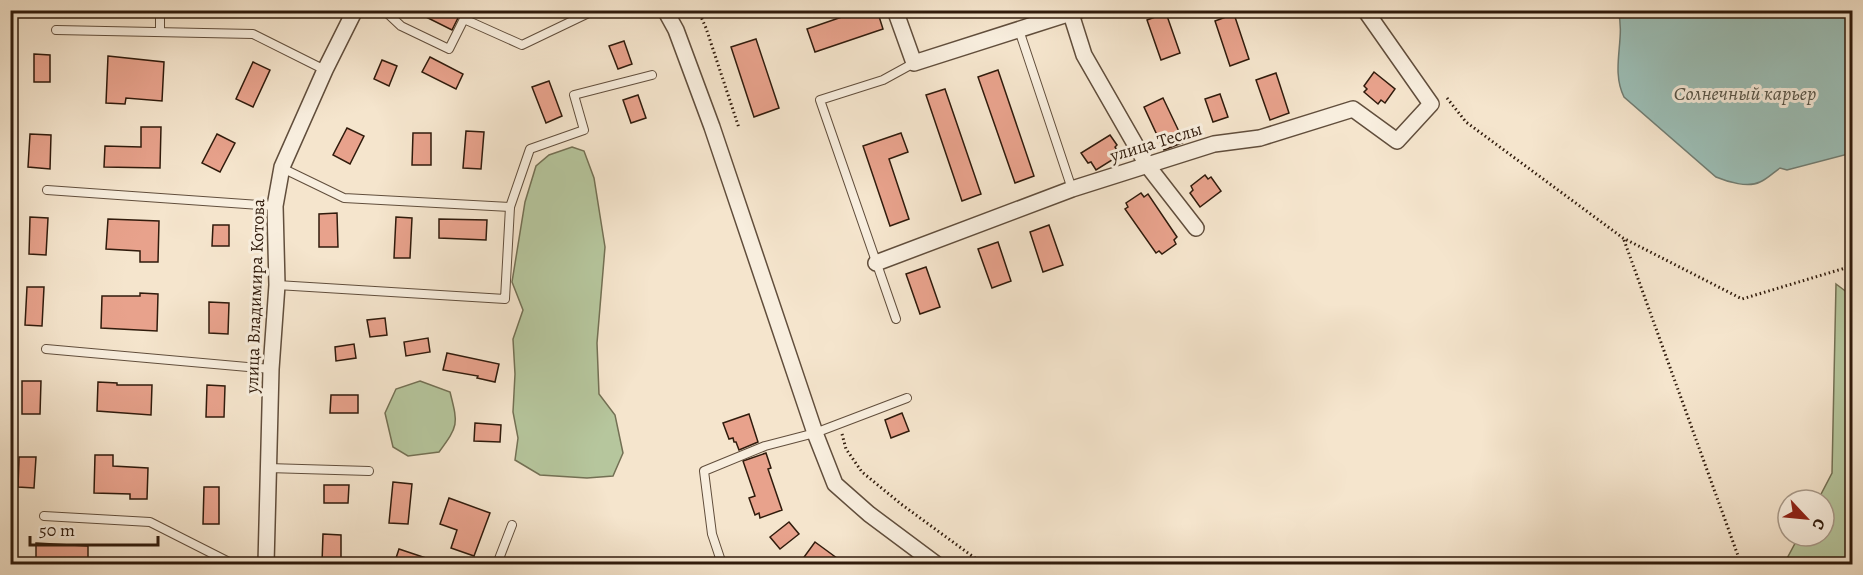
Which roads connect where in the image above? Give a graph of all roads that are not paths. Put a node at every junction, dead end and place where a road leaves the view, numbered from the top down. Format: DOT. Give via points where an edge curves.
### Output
graph roads {
  1 [pos="160,10"];
  2 [pos="355,10"];
  3 [pos="384,10"];
  4 [pos="595,10"];
  5 [pos="665,10"];
  6 [pos="894,10"];
  7 [pos="1365,10"];
  8 [pos="1075,12"];
  9 [pos="56,30"];
  10 [pos="1019,30"];
  11 [pos="160,32"];
  12 [pos="914,63"];
  13 [pos="326,70"];
  14 [pos="652,75"];
  15 [pos="1148,165"];
  16 [pos="282,168"];
  17 [pos="1072,189"];
  18 [pos="47,190"];
  19 [pos="275,206"];
  20 [pos="510,207"];
  21 [pos="1197,228"];
  22 [pos="876,263"];
  23 [pos="277,285"];
  24 [pos="896,319"];
  25 [pos="46,349"];
  26 [pos="271,369"];
  27 [pos="907,398"];
  28 [pos="815,433"];
  29 [pos="268,468"];
  30 [pos="369,471"];
  31 [pos="44,516"];
  32 [pos="512,525"];
  33 [pos="233,564"];
  34 [pos="266,564"];
  35 [pos="497,564"];
  36 [pos="722,564"];
  37 [pos="936,564"];
  1 -- 11 [label="lane"];
  2 -- 13 [label="street, улица Владимира Котова"];
  3 -- 4 [label="lane" via="401,26 449,48 464,19 522,45"];
  5 -- 28 [label="street" via="712,127"];
  6 -- 12 [label="street"];
  7 -- 15 [label="street, улица Теслы" via="1431,104 1397,141 1353,109 1260,138 1214,144"];
  8 -- 10 [label="street"];
  8 -- 15 [label="street" via="1084,55"];
  9 -- 11 [label="lane"];
  10 -- 12 [label="street"];
  10 -- 17 [label="lane"];
  11 -- 13 [label="lane" via="253,34"];
  12 -- 22 [label="lane" via="884,80 820,100"];
  13 -- 16 [label="street, улица Владимира Котова"];
  14 -- 20 [label="lane" via="574,96 584,130 530,149"];
  15 -- 17 [label="street, улица Теслы"];
  15 -- 21 [label="street"];
  16 -- 19 [label="street, улица Владимира Котова"];
  16 -- 20 [label="lane" via="344,198"];
  17 -- 22 [label="street, улица Теслы"];
  18 -- 19 [label="lane"];
  19 -- 23 [label="street, улица Владимира Котова"];
  20 -- 23 [label="lane" via="505,299"];
  22 -- 24 [label="lane"];
  23 -- 26 [label="street, улица Владимира Котова"];
  25 -- 26 [label="lane"];
  26 -- 29 [label="street, улица Владимира Котова"];
  27 -- 28 [label="lane"];
  28 -- 36 [label="lane" via="765,446 704,471 712,534"];
  28 -- 37 [label="street" via="836,483 869,514"];
  29 -- 30 [label="lane"];
  29 -- 34 [label="street, улица Владимира Котова"];
  31 -- 33 [label="lane" via="150,522"];
  32 -- 35 [label="lane"];
}
